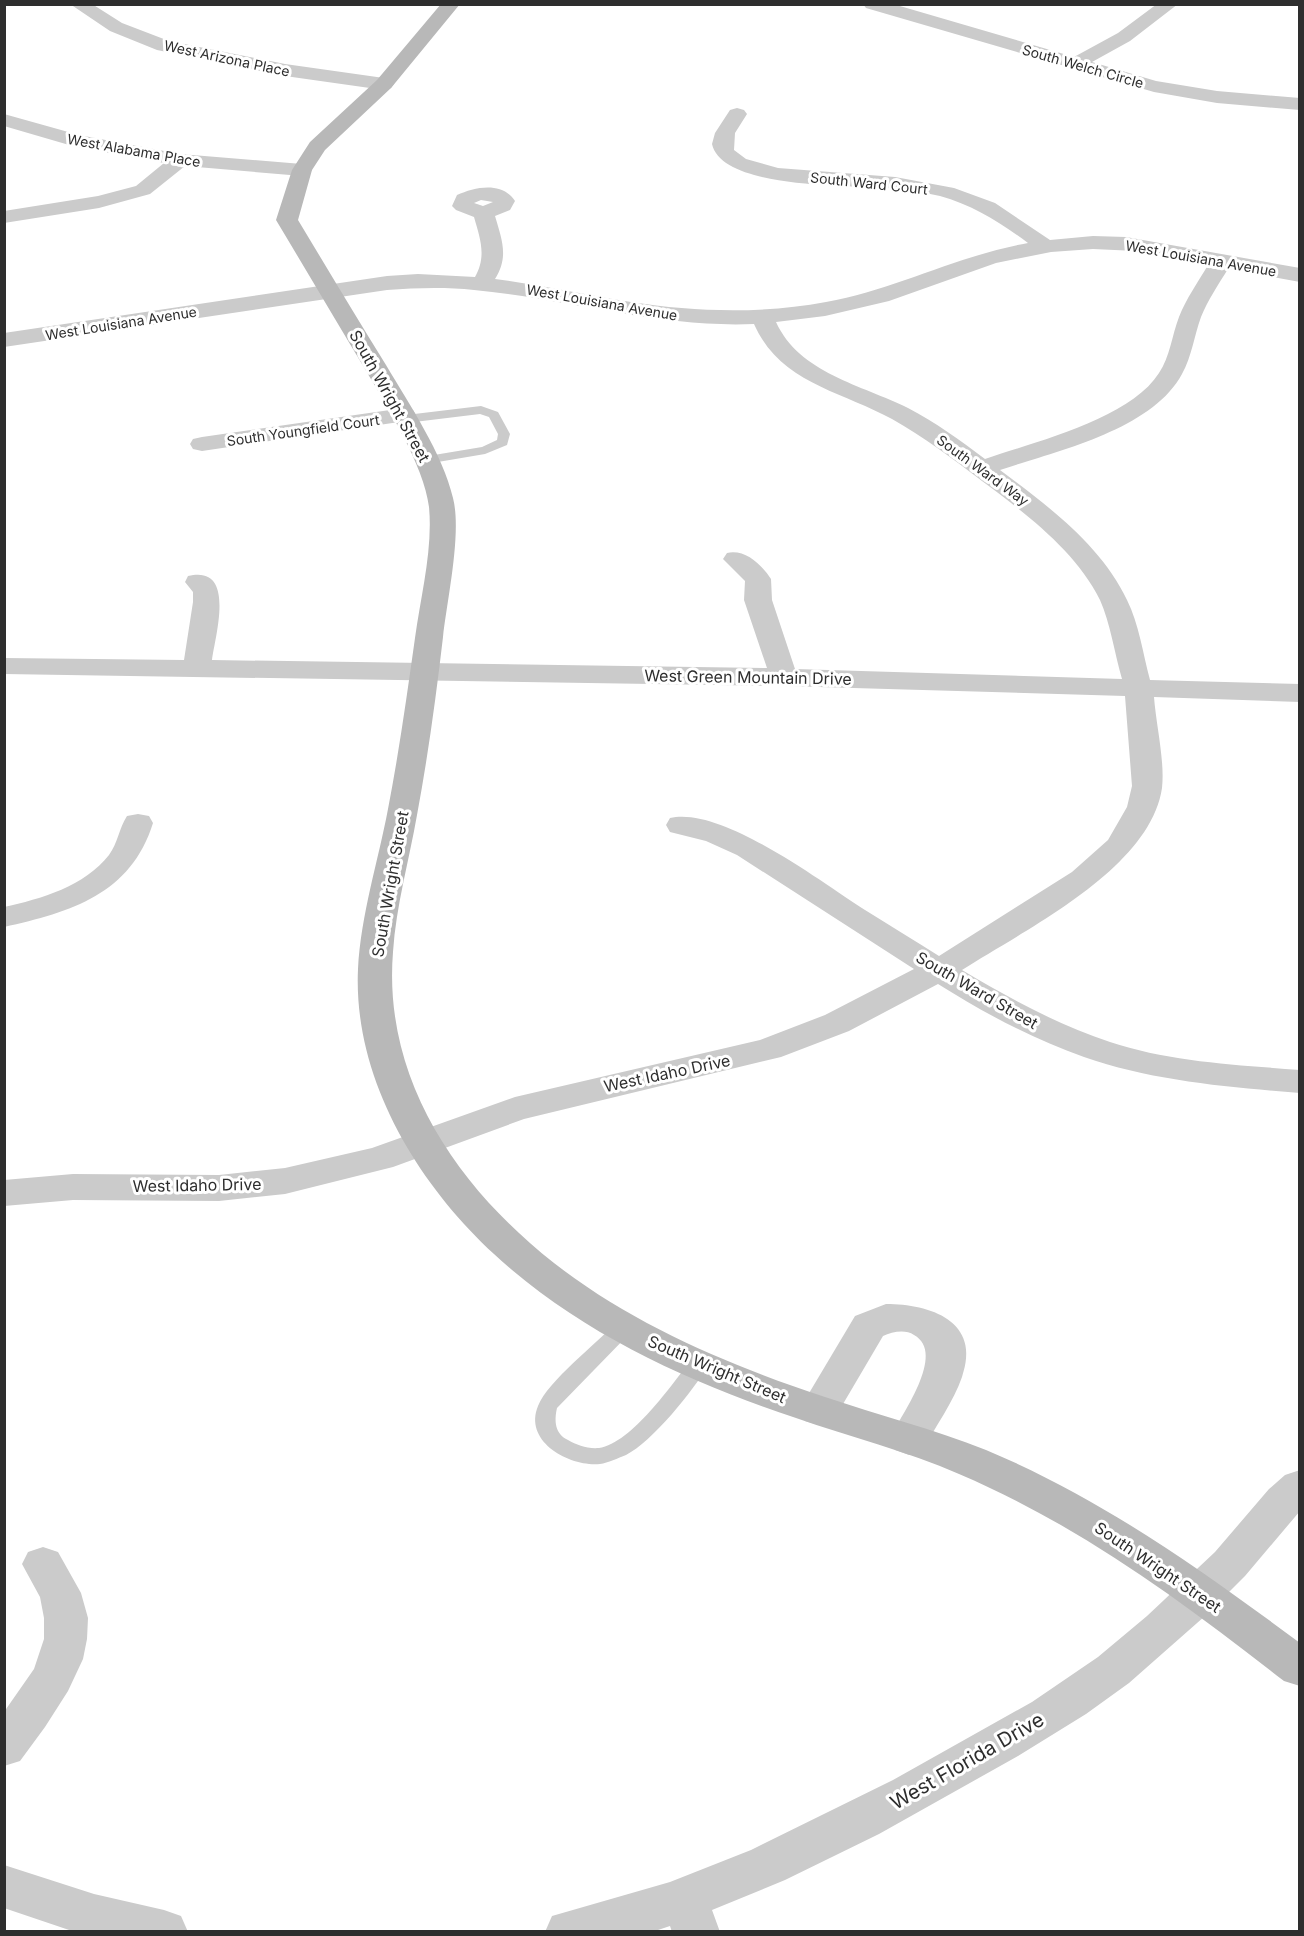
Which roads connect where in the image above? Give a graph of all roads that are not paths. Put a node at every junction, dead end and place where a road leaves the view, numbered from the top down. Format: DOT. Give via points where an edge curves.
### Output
graph roads {
  1 [pos="79,4"];
  2 [pos="451,4"];
  3 [pos="1169,4"];
  4 [pos="888,6"];
  5 [pos="1075,64"];
  6 [pos="384,84"];
  7 [pos="1299,104"];
  8 [pos="737,114"];
  9 [pos="4,120"];
  10 [pos="180,160"];
  11 [pos="302,170"];
  12 [pos="483,213"];
  13 [pos="4,217"];
  14 [pos="1046,248"];
  15 [pos="1222,261"];
  16 [pos="1299,275"];
  17 [pos="482,283"];
  18 [pos="331,291"];
  19 [pos="762,316"];
  20 [pos="4,340"];
  21 [pos="405,417"];
  22 [pos="202,444"];
  23 [pos="426,460"];
  24 [pos="982,468"];
  25 [pos="736,559"];
  26 [pos="198,582"];
  27 [pos="4,666"];
  28 [pos="196,670"];
  29 [pos="423,672"];
  30 [pos="784,677"];
  31 [pos="1138,686"];
  32 [pos="1299,693"];
  33 [pos="138,823"];
  34 [pos="681,825"];
  35 [pos="4,917"];
  36 [pos="939,970"];
  37 [pos="1299,1082"];
  38 [pos="421,1141"];
  39 [pos="4,1193"];
  40 [pos="624,1328"];
  41 [pos="699,1364"];
  42 [pos="819,1410"];
  43 [pos="909,1439"];
  44 [pos="1299,1486"];
  45 [pos="43,1564"];
  46 [pos="1200,1593"];
  47 [pos="1299,1668"];
  48 [pos="4,1747"];
  49 [pos="4,1886"];
  50 [pos="690,1916"];
  51 [pos="164,1932"];
  52 [pos="569,1932"];
  1 -- 6 [label="street, West Arizona Place" via="116,27 164,46 285,70"];
  2 -- 6 [label="street, South Wright Street"];
  3 -- 5 [label="street" via="1119,41"];
  4 -- 5 [label="street, South Welch Circle"];
  5 -- 7 [label="street, South Welch Circle" via="1175,90"];
  6 -- 11 [label="street, South Wright Street" via="317,146"];
  8 -- 14 [label="street, South Ward Court" via="722,142 727,156 740,164 784,174 947,192 1004,214"];
  9 -- 10 [label="street, West Alabama Place" via="76,141"];
  10 -- 11 [label="street, West Alabama Place"];
  10 -- 13 [label="street" via="143,190 99,202"];
  11 -- 18 [label="street, South Wright Street" via="287,219"];
  12 -- 17 [label="street" via="494,256"];
  14 -- 15 [label="street, West Louisiana Avenue" via="1123,243"];
  14 -- 19 [label="street, West Louisiana Avenue" via="971,262 871,299"];
  15 -- 16 [label="street, West Louisiana Avenue"];
  15 -- 24 [label="street" via="1190,317 1175,365 1155,394 1091,430"];
  17 -- 18 [label="street, West Louisiana Avenue" via="411,281"];
  17 -- 19 [label="street, West Louisiana Avenue" via="646,311"];
  18 -- 20 [label="street, West Louisiana Avenue"];
  18 -- 21 [label="street, South Wright Street"];
  19 -- 24 [label="street, South Ward Way" via="773,341 794,362 828,382 899,413"];
  21 -- 22 [label="street, South Youngfield Court"];
  21 -- 23 [label="street, South Wright Street"];
  21 -- 23 [label="lane" via="481,410 494,415 504,434 503,442 486,450"];
  23 -- 29 [label="street, South Wright Street" via="441,500 443,530"];
  24 -- 31 [label="street, South Ward Way" via="1045,516 1094,568 1114,601"];
  25 -- 30 [label="street" via="758,579 758,600"];
  26 -- 28 [label="street" via="206,591 207,602"];
  27 -- 28 [label="street, West Green Mountain Drive"];
  28 -- 29 [label="street, West Green Mountain Drive"];
  29 -- 30 [label="street, West Green Mountain Drive"];
  29 -- 38 [label="street, South Wright Street" via="404,808 379,936 375,992 389,1075"];
  30 -- 31 [label="street, West Green Mountain Drive"];
  31 -- 32 [label="street, West Green Mountain Drive"];
  31 -- 36 [label="street, West Idaho Drive" via="1147,786 1133,827 1120,845 1083,879"];
  33 -- 35 [label="street" via="129,850 93,884 60,902"];
  34 -- 36 [label="street, South Ward Street" via="707,831 748,849"];
  36 -- 37 [label="street, South Ward Street" via="1034,1024 1100,1051 1183,1070"];
  36 -- 38 [label="street, West Idaho Drive" via="837,1023 769,1049 515,1109"];
  38 -- 39 [label="street, West Idaho Drive" via="380,1158 285,1181 219,1188 73,1186"];
  38 -- 40 [label="street, South Wright Street" via="455,1191 502,1241 563,1290"];
  40 -- 41 [label="street, South Wright Street"];
  40 -- 41 [label="lane" via="547,1405 544,1424 552,1440 570,1454 611,1454 637,1439"];
  41 -- 42 [label="street, South Wright Street"];
  42 -- 43 [label="street, South Wright Street"];
  42 -- 43 [label="street" via="869,1326 886,1318 910,1318 941,1334 946,1349 943,1376"];
  43 -- 46 [label="street, South Wright Street" via="976,1464 1082,1517"];
  44 -- 46 [label="street, West Florida Drive"];
  45 -- 48 [label="street" via="61,1597 66,1624 64,1652 50,1686"];
  46 -- 47 [label="street, South Wright Street"];
  46 -- 50 [label="street, West Florida Drive" via="1134,1654 1024,1730 901,1799 772,1864"];
  49 -- 51 [label="street" via="94,1916"];
  50 -- 52 [label="street, West Florida Drive"];
}
